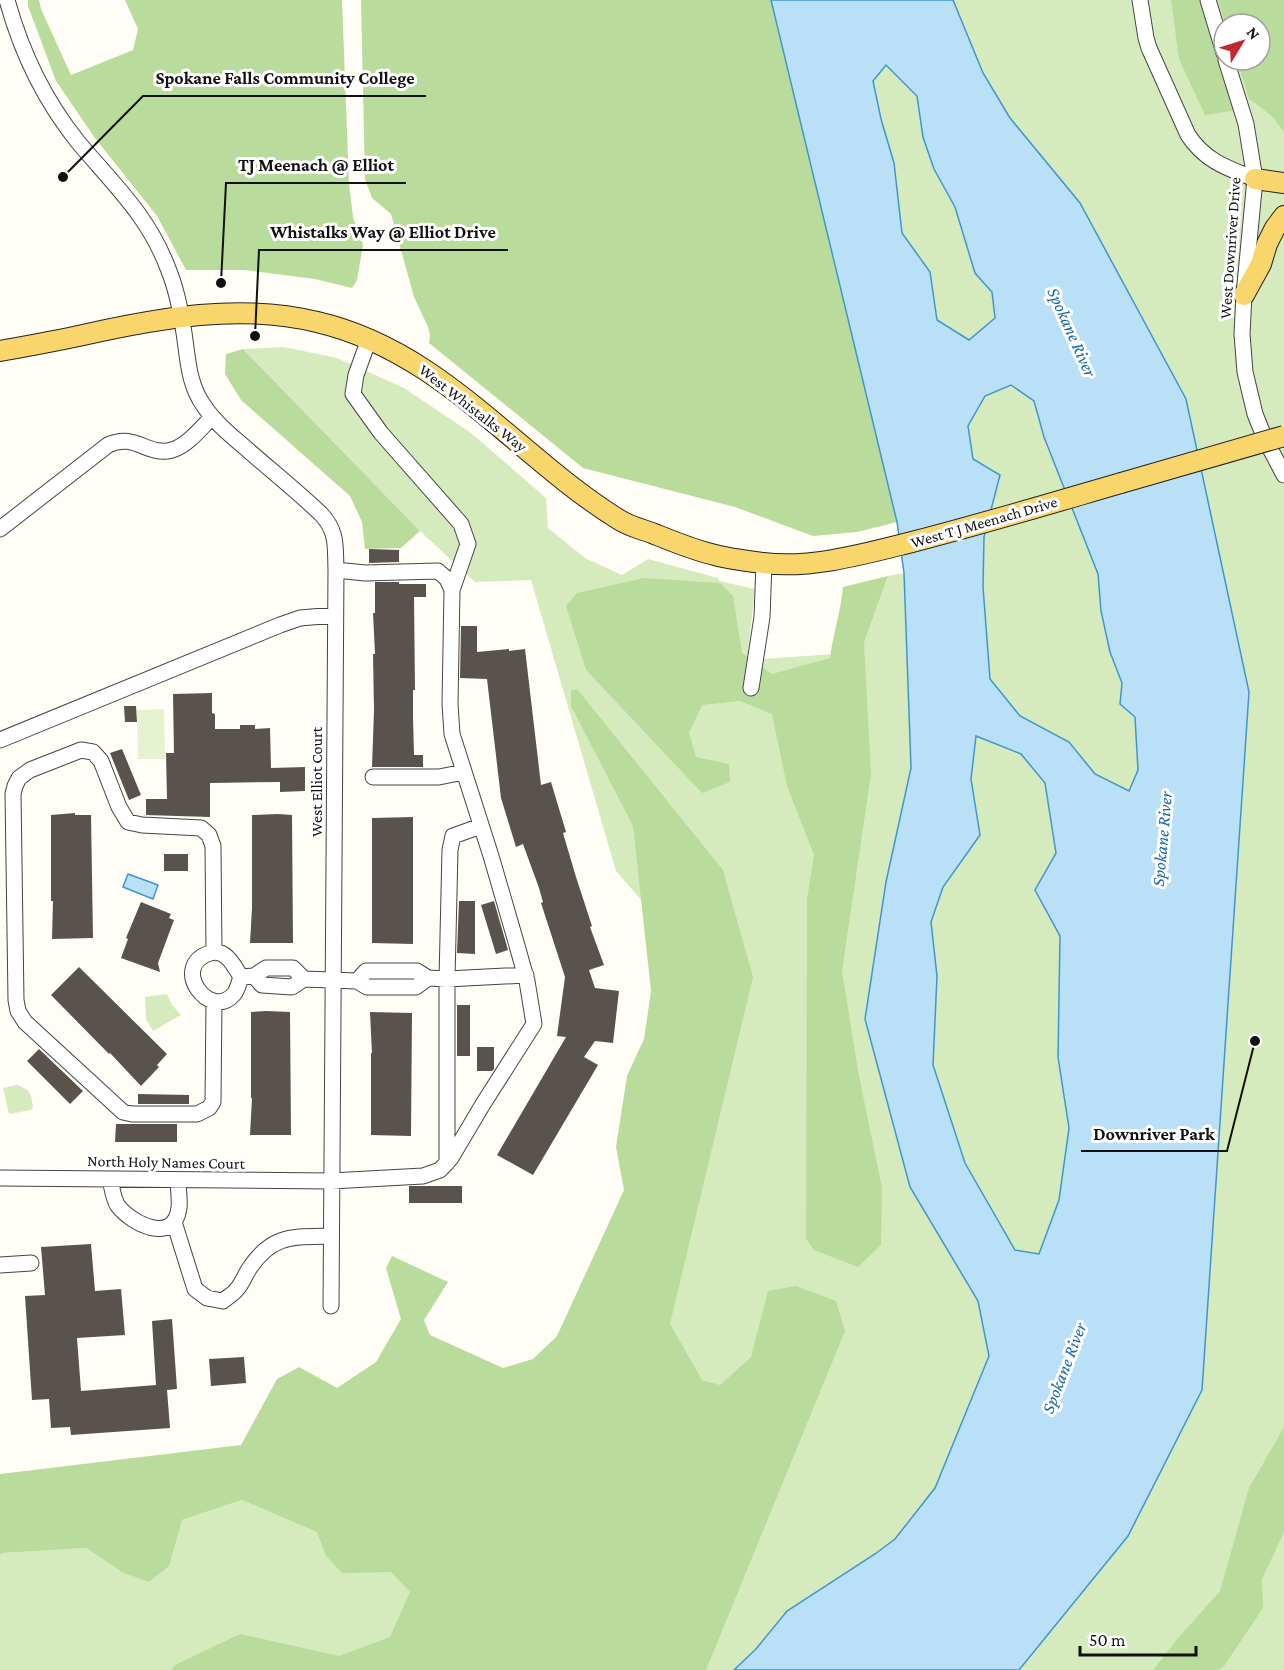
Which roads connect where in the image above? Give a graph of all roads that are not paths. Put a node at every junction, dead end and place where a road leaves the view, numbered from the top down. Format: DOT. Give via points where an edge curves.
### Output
graph roads {
  1 [pos="7,0"];
  2 [pos="1140,0"];
  3 [pos="1230,72"];
  4 [pos="1255,179"];
  5 [pos="1284,183"];
  6 [pos="1284,216"];
  7 [pos="1244,295"];
  8 [pos="182,318"];
  9 [pos="369,339"];
  10 [pos="0,351"];
  11 [pos="212,417"];
  12 [pos="1274,437"];
  13 [pos="1284,475"];
  14 [pos="0,530"];
  15 [pos="680,543"];
  16 [pos="764,563"];
  17 [pos="336,570"];
  18 [pos="452,590"];
  19 [pos="335,615"];
  20 [pos="751,688"];
  21 [pos="0,740"];
  22 [pos="464,772"];
  23 [pos="373,777"];
  24 [pos="7,786"];
  25 [pos="481,826"];
  26 [pos="214,952"];
  27 [pos="526,975"];
  28 [pos="247,976"];
  29 [pos="447,979"];
  30 [pos="333,980"];
  31 [pos="214,1002"];
  32 [pos="447,1163"];
  33 [pos="0,1178"];
  34 [pos="110,1179"];
  35 [pos="178,1180"];
  36 [pos="331,1181"];
  37 [pos="174,1222"];
  38 [pos="331,1236"];
  39 [pos="31,1263"];
  40 [pos="0,1265"];
  41 [pos="331,1306"];
  1 -- 8 [label="street, West Elliot Court" via="27,55 54,108 155,238"];
  2 -- 4 [label="street" via="1146,38 1194,145 1221,165"];
  3 -- 4 [label="street, West Downriver Drive" via="1246,124"];
  4 -- 5 [label="main road"];
  4 -- 7 [label="street, West Downriver Drive"];
  6 -- 7 [label="main road"];
  7 -- 12 [label="street, West Downriver Drive" via="1245,372 1256,414"];
  8 -- 9 [label="main road, West Whistalks Way" via="229,313 278,315 318,322"];
  8 -- 10 [label="main road, West Whistalks Way" via="110,328"];
  8 -- 11 [label="street, West Elliot Court" via="191,377"];
  9 -- 15 [label="main road, West Whistalks Way" via="436,377 566,482 621,521"];
  9 -- 18 [label="street" via="353,394 381,433 461,524 468,544"];
  11 -- 14 [label="street" via="185,443 168,451 125,440 108,445"];
  11 -- 17 [label="street, West Elliot Court" via="326,518 335,538"];
  12 -- 13 [label="street, West Downriver Drive"];
  12 -- 16 [label="main road, West T J Meenach Drive, bridge" via="883,549 802,565"];
  15 -- 16 [label="main road, West T J Meenach Drive" via="713,555"];
  16 -- 20 [label="street" via="762,617"];
  17 -- 18 [label="street" via="438,571"];
  17 -- 19 [label="street, West Elliot Court"];
  18 -- 22 [label="street" via="450,704 452,734"];
  19 -- 21 [label="street" via="300,618 280,625"];
  19 -- 30 [label="street, West Elliot Court"];
  22 -- 23 [label="street" via="439,777"];
  22 -- 25 [label="street"];
  24 -- 26 [label="street" via="30,770 81,750 93,752 101,761 128,822 201,828 213,846"];
  24 -- 31 [label="street" via="13,794 16,1000 25,1022 123,1112 197,1114 213,1102"];
  25 -- 27 [label="street"];
  25 -- 29 [label="street" via="453,836"];
  26 -- 28 [label="street" via="224,954"];
  26 -- 31 [label="street" via="202,956 193,966 192,979 196,988"];
  27 -- 29 [label="street"];
  27 -- 32 [label="street" via="534,1024"];
  28 -- 30 [label="street" via="266,969 294,968 304,979"];
  28 -- 31 [label="street" via="230,998"];
  29 -- 30 [label="street" via="428,978 417,971 366,971 357,981"];
  29 -- 32 [label="street"];
  30 -- 36 [label="street, West Elliot Court"];
  32 -- 36 [label="street, North Holy Names Court" via="423,1176"];
  33 -- 34 [label="street, North Holy Names Court"];
  34 -- 35 [label="street, North Holy Names Court"];
  34 -- 37 [label="street" via="116,1203 129,1218 150,1228 166,1228"];
  35 -- 36 [label="street, North Holy Names Court"];
  35 -- 37 [label="street" via="179,1209"];
  36 -- 38 [label="street, West Elliot Court"];
  37 -- 38 [label="street" via="195,1288 207,1298 222,1301 237,1290 249,1269 273,1243 294,1237"];
  38 -- 41 [label="street, West Elliot Court"];
  39 -- 40 [label="street"];
}
